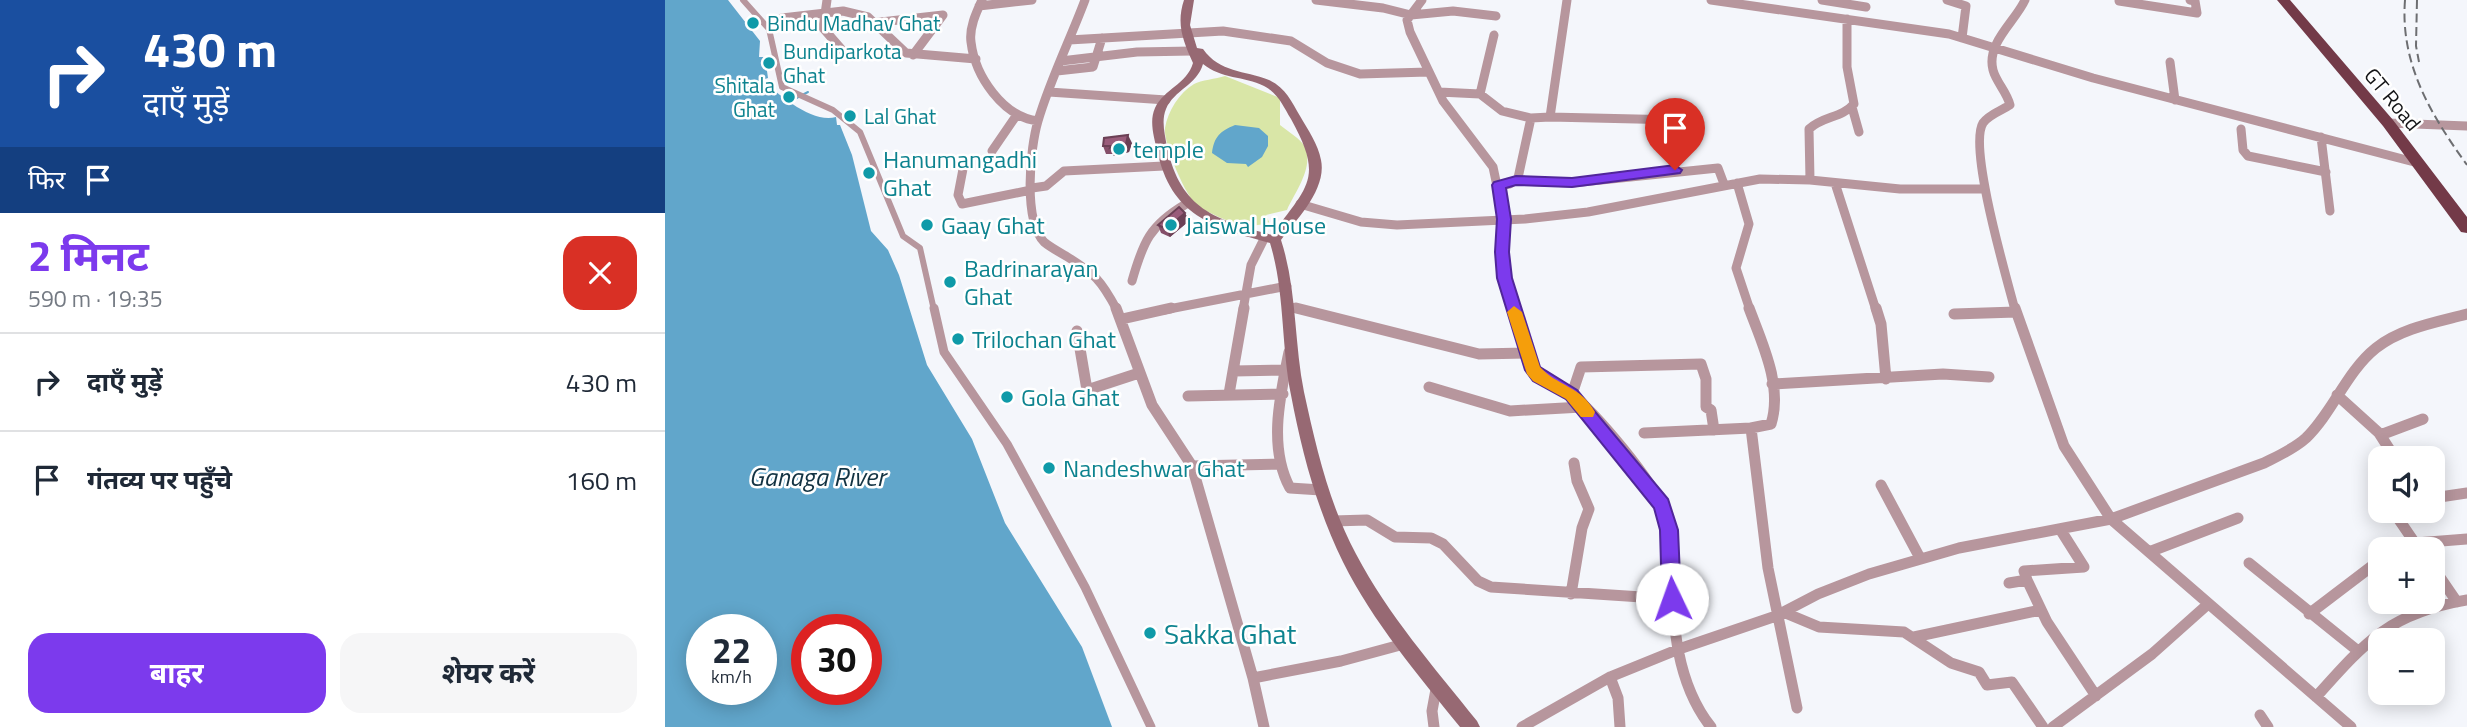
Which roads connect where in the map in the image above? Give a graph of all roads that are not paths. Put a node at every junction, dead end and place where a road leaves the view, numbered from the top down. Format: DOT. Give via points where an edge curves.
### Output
graph roads {
  1 [pos="743,0"];
  2 [pos="827,0"];
  3 [pos="1032,0"];
  4 [pos="1085,0"];
  5 [pos="1191,0"];
  6 [pos="1316,0"];
  7 [pos="1422,0"];
  8 [pos="1566,0"];
  9 [pos="1711,0"];
  10 [pos="1822,0"];
  11 [pos="1874,0"];
  12 [pos="1947,0"];
  13 [pos="2025,0"];
  14 [pos="2117,0"];
  15 [pos="2190,0"];
  16 [pos="2283,0"];
  17 [pos="2288,0"];
  18 [pos="1965,2"];
  19 [pos="980,3"];
  20 [pos="1866,7"];
  21 [pos="826,12"];
  22 [pos="1411,15"];
  23 [pos="1496,16"];
  24 [pos="782,18"];
  25 [pos="1847,19"];
  26 [pos="1864,20"];
  27 [pos="872,23"];
  28 [pos="1188,33"];
  29 [pos="1495,35"];
  30 [pos="1103,38"];
  31 [pos="1962,38"];
  32 [pos="1069,40"];
  33 [pos="1993,49"];
  34 [pos="843,51"];
  35 [pos="1192,51"];
  36 [pos="913,55"];
  37 [pos="1097,58"];
  38 [pos="976,59"];
  39 [pos="2171,62"];
  40 [pos="1060,64"];
  41 [pos="1428,72"];
  42 [pos="1228,74"];
  43 [pos="1185,85"];
  44 [pos="1049,92"];
  45 [pos="1439,92"];
  46 [pos="1480,94"];
  47 [pos="1166,100"];
  48 [pos="2175,100"];
  49 [pos="1852,107"];
  50 [pos="1016,116"];
  51 [pos="1550,117"];
  52 [pos="1531,118"];
  53 [pos="1679,120"];
  54 [pos="1038,121"];
  55 [pos="2391,123"];
  56 [pos="2467,126"];
  57 [pos="2241,129"];
  58 [pos="1859,132"];
  59 [pos="2321,137"];
  60 [pos="992,151"];
  61 [pos="2418,163"];
  62 [pos="1164,166"];
  63 [pos="963,169"];
  64 [pos="2326,172"];
  65 [pos="1810,180"];
  66 [pos="1516,181"];
  67 [pos="1737,183"];
  68 [pos="1724,184"];
  69 [pos="1835,184"];
  70 [pos="1499,185"];
  71 [pos="1031,189"];
  72 [pos="1985,189"];
  73 [pos="1186,204"];
  74 [pos="1300,204"];
  75 [pos="2330,211"];
  76 [pos="2467,218"];
  77 [pos="1504,219"];
  78 [pos="2467,228"];
  79 [pos="1270,239"];
  80 [pos="1132,281"];
  81 [pos="1287,286"];
  82 [pos="1248,292"];
  83 [pos="1288,306"];
  84 [pos="2016,312"];
  85 [pos="1954,314"];
  86 [pos="2467,314"];
  87 [pos="1122,319"];
  88 [pos="1077,331"];
  89 [pos="1290,346"];
  90 [pos="1526,353"];
  91 [pos="1285,370"];
  92 [pos="1234,371"];
  93 [pos="1139,373"];
  94 [pos="1989,377"];
  95 [pos="1886,379"];
  96 [pos="1772,384"];
  97 [pos="1429,387"];
  98 [pos="1229,394"];
  99 [pos="1283,394"];
  100 [pos="1571,394"];
  101 [pos="2337,395"];
  102 [pos="1188,396"];
  103 [pos="1582,407"];
  104 [pos="2423,419"];
  105 [pos="1751,428"];
  106 [pos="1714,430"];
  107 [pos="1644,433"];
  108 [pos="2379,433"];
  109 [pos="2387,446"];
  110 [pos="1574,463"];
  111 [pos="1280,464"];
  112 [pos="1192,466"];
  113 [pos="1881,485"];
  114 [pos="1321,490"];
  115 [pos="2467,493"];
  116 [pos="2445,496"];
  117 [pos="2238,517"];
  118 [pos="2111,519"];
  119 [pos="1333,521"];
  120 [pos="2060,529"];
  121 [pos="2467,539"];
  122 [pos="2445,542"];
  123 [pos="2149,552"];
  124 [pos="1920,558"];
  125 [pos="2249,563"];
  126 [pos="2368,569"];
  127 [pos="2028,580"];
  128 [pos="2445,581"];
  129 [pos="2008,583"];
  130 [pos="1571,594"];
  131 [pos="1672,599"];
  132 [pos="2462,601"];
  133 [pos="2207,605"];
  134 [pos="2041,610"];
  135 [pos="1780,614"];
  136 [pos="2309,614"];
  137 [pos="1914,637"];
  138 [pos="1403,644"];
  139 [pos="1679,649"];
  140 [pos="2358,650"];
  141 [pos="1253,677"];
  142 [pos="1610,677"];
  143 [pos="1437,684"];
  144 [pos="2096,696"];
  145 [pos="2316,697"];
  146 [pos="1797,708"];
  147 [pos="2260,715"];
  148 [pos="1151,727"];
  149 [pos="1264,727"];
  150 [pos="1434,727"];
  151 [pos="1471,727"];
  152 [pos="1522,727"];
  153 [pos="1620,727"];
  154 [pos="1711,727"];
  155 [pos="2043,727"];
  156 [pos="2053,727"];
  157 [pos="2268,727"];
  158 [pos="2351,727"];
  1 -- 148 [label="street" via="769,29 782,87 833,110 860,132 903,236 920,248 944,352 1007,444 1085,587"];
  2 -- 21 [label="street"];
  3 -- 19 [label="street"];
  4 -- 32 [label="street"];
  5 -- 28 [label="main road"];
  6 -- 22 [label="street"];
  7 -- 22 [label="street"];
  8 -- 51 [label="street"];
  9 -- 25 [label="street"];
  10 -- 20 [label="street"];
  11 -- 20 [label="street"];
  12 -- 18 [label="street"];
  13 -- 33 [label="street"];
  14 -- 15 [label="street" via="2197,13 2195,1"];
  16 -- 55 [label="highway, GT Road"];
  17 -- 55 [label="highway, GT Road"];
  18 -- 31 [label="street"];
  19 -- 38 [label="street" via="972,31"];
  20 -- 26 [label="street"];
  21 -- 24 [label="street"];
  21 -- 27 [label="street" via="843,11 868,17"];
  21 -- 34 [label="street" via="821,22 824,34"];
  22 -- 23 [label="street" via="1453,11"];
  22 -- 41 [label="street" via="1408,26"];
  25 -- 26 [label="street"];
  25 -- 49 [label="street"];
  26 -- 31 [label="street"];
  27 -- 36 [label="street" via="901,51"];
  27 -- 36 [label="street" via="943,15"];
  28 -- 30 [label="street"];
  28 -- 35 [label="main road"];
  28 -- 41 [label="street" via="1223,31 1291,41 1327,63 1360,74"];
  28 -- 42 [label="main road" via="1207,64"];
  29 -- 46 [label="street"];
  30 -- 32 [label="street"];
  30 -- 37 [label="street"];
  31 -- 33 [label="street"];
  32 -- 40 [label="street"];
  33 -- 48 [label="street"];
  33 -- 72 [label="street" via="1993,71 2010,105 1980,126"];
  35 -- 37 [label="street"];
  35 -- 43 [label="main road" via="1197,72"];
  36 -- 38 [label="street"];
  37 -- 40 [label="street" via="1090,69"];
  38 -- 50 [label="street" via="992,90"];
  39 -- 48 [label="street"];
  40 -- 44 [label="street"];
  41 -- 45 [label="street"];
  42 -- 43 [label="main road" via="1202,76"];
  42 -- 74 [label="main road" via="1277,90 1298,122 1316,172"];
  43 -- 47 [label="main road"];
  44 -- 47 [label="street"];
  44 -- 54 [label="street"];
  45 -- 46 [label="street"];
  45 -- 70 [label="street" via="1486,155"];
  46 -- 52 [label="street" via="1502,111"];
  47 -- 62 [label="main road" via="1158,115"];
  48 -- 59 [label="street"];
  49 -- 58 [label="street"];
  49 -- 65 [label="street" via="1816,121 1809,129"];
  50 -- 54 [label="street"];
  50 -- 60 [label="street"];
  51 -- 52 [label="street"];
  51 -- 53 [label="street"];
  52 -- 66 [label="street"];
  54 -- 71 [label="street"];
  55 -- 56 [label="street"];
  55 -- 61 [label="highway, GT Road"];
  55 -- 76 [label="highway, GT Road"];
  57 -- 64 [label="street" via="2248,156"];
  59 -- 61 [label="street"];
  59 -- 64 [label="street"];
  61 -- 78 [label="highway, GT Road"];
  62 -- 71 [label="street" via="1064,171 1046,186"];
  62 -- 73 [label="main road"];
  63 -- 71 [label="street" via="958,195 962,204"];
  64 -- 75 [label="street"];
  65 -- 67 [label="street"];
  65 -- 69 [label="street"];
  66 -- 68 [label="street" via="1572,183 1714,168 1720,170"];
  66 -- 70 [label="street"];
  67 -- 68 [label="street"];
  67 -- 96 [label="street" via="1749,226 1737,254 1736,272"];
  68 -- 77 [label="street" via="1588,212"];
  69 -- 72 [label="street"];
  69 -- 95 [label="street" via="1881,324"];
  70 -- 77 [label="street"];
  71 -- 87 [label="street" via="1038,235 1102,282"];
  72 -- 84 [label="street"];
  73 -- 79 [label="main road" via="1224,226"];
  73 -- 80 [label="street" via="1165,215 1144,238"];
  74 -- 77 [label="street" via="1381,225"];
  74 -- 79 [label="main road"];
  77 -- 90 [label="street" via="1504,278"];
  79 -- 81 [label="main road"];
  79 -- 82 [label="street" via="1251,265"];
  81 -- 82 [label="street"];
  81 -- 83 [label="main road"];
  82 -- 87 [label="street"];
  82 -- 92 [label="street"];
  83 -- 89 [label="main road"];
  83 -- 90 [label="street" via="1479,354"];
  84 -- 85 [label="street"];
  84 -- 118 [label="street" via="2064,446"];
  86 -- 101 [label="street" via="2416,327 2378,346"];
  87 -- 93 [label="street"];
  88 -- 93 [label="street" via="1087,390"];
  89 -- 91 [label="street"];
  89 -- 114 [label="main road"];
  90 -- 100 [label="street" via="1539,376"];
  91 -- 92 [label="street"];
  91 -- 99 [label="street"];
  92 -- 98 [label="street"];
  93 -- 112 [label="street" via="1152,405"];
  94 -- 95 [label="street" via="1943,374"];
  95 -- 96 [label="street"];
  96 -- 105 [label="street" via="1774,419 1767,426"];
  97 -- 103 [label="street" via="1510,411"];
  98 -- 99 [label="street"];
  98 -- 102 [label="street"];
  99 -- 111 [label="street"];
  100 -- 103 [label="street"];
  100 -- 106 [label="street" via="1581,367 1701,364"];
  101 -- 108 [label="street"];
  101 -- 118 [label="street" via="2307,437 2288,451 2193,492"];
  103 -- 131 [label="street" via="1662,505 1669,530"];
  104 -- 108 [label="street"];
  105 -- 106 [label="street"];
  105 -- 135 [label="street"];
  106 -- 107 [label="street"];
  108 -- 109 [label="street"];
  110 -- 130 [label="street" via="1589,509"];
  111 -- 112 [label="street"];
  111 -- 114 [label="street" via="1290,488"];
  112 -- 141 [label="street"];
  113 -- 124 [label="street"];
  114 -- 119 [label="main road"];
  115 -- 116 [label="street"];
  117 -- 123 [label="street"];
  118 -- 120 [label="street"];
  118 -- 123 [label="street"];
  119 -- 130 [label="street" via="1367,520 1395,537 1430,538 1443,544 1483,585"];
  119 -- 138 [label="main road" via="1350,558"];
  120 -- 124 [label="street"];
  120 -- 127 [label="street" via="2084,568 2024,571"];
  121 -- 122 [label="street"];
  123 -- 133 [label="street"];
  124 -- 135 [label="street" via="1844,583"];
  125 -- 136 [label="street"];
  126 -- 136 [label="street"];
  127 -- 129 [label="street"];
  127 -- 134 [label="street"];
  128 -- 132 [label="street"];
  130 -- 131 [label="street"];
  131 -- 139 [label="street"];
  132 -- 140 [label="street" via="2398,618"];
  133 -- 144 [label="street" via="2185,628"];
  133 -- 145 [label="street"];
  134 -- 137 [label="street"];
  134 -- 144 [label="street"];
  135 -- 137 [label="street" via="1819,627 1892,630"];
  135 -- 139 [label="street"];
  135 -- 146 [label="street"];
  136 -- 140 [label="street"];
  137 -- 155 [label="street" via="1951,663 1979,672 1987,685 2012,682"];
  138 -- 141 [label="street"];
  138 -- 143 [label="main road"];
  139 -- 142 [label="street"];
  139 -- 154 [label="street" via="1692,698"];
  140 -- 145 [label="street"];
  141 -- 149 [label="street"];
  142 -- 152 [label="street"];
  142 -- 153 [label="street" via="1618,698"];
  143 -- 150 [label="street"];
  143 -- 151 [label="main road"];
  144 -- 156 [label="street"];
  145 -- 158 [label="street"];
  147 -- 157 [label="street"];
}
